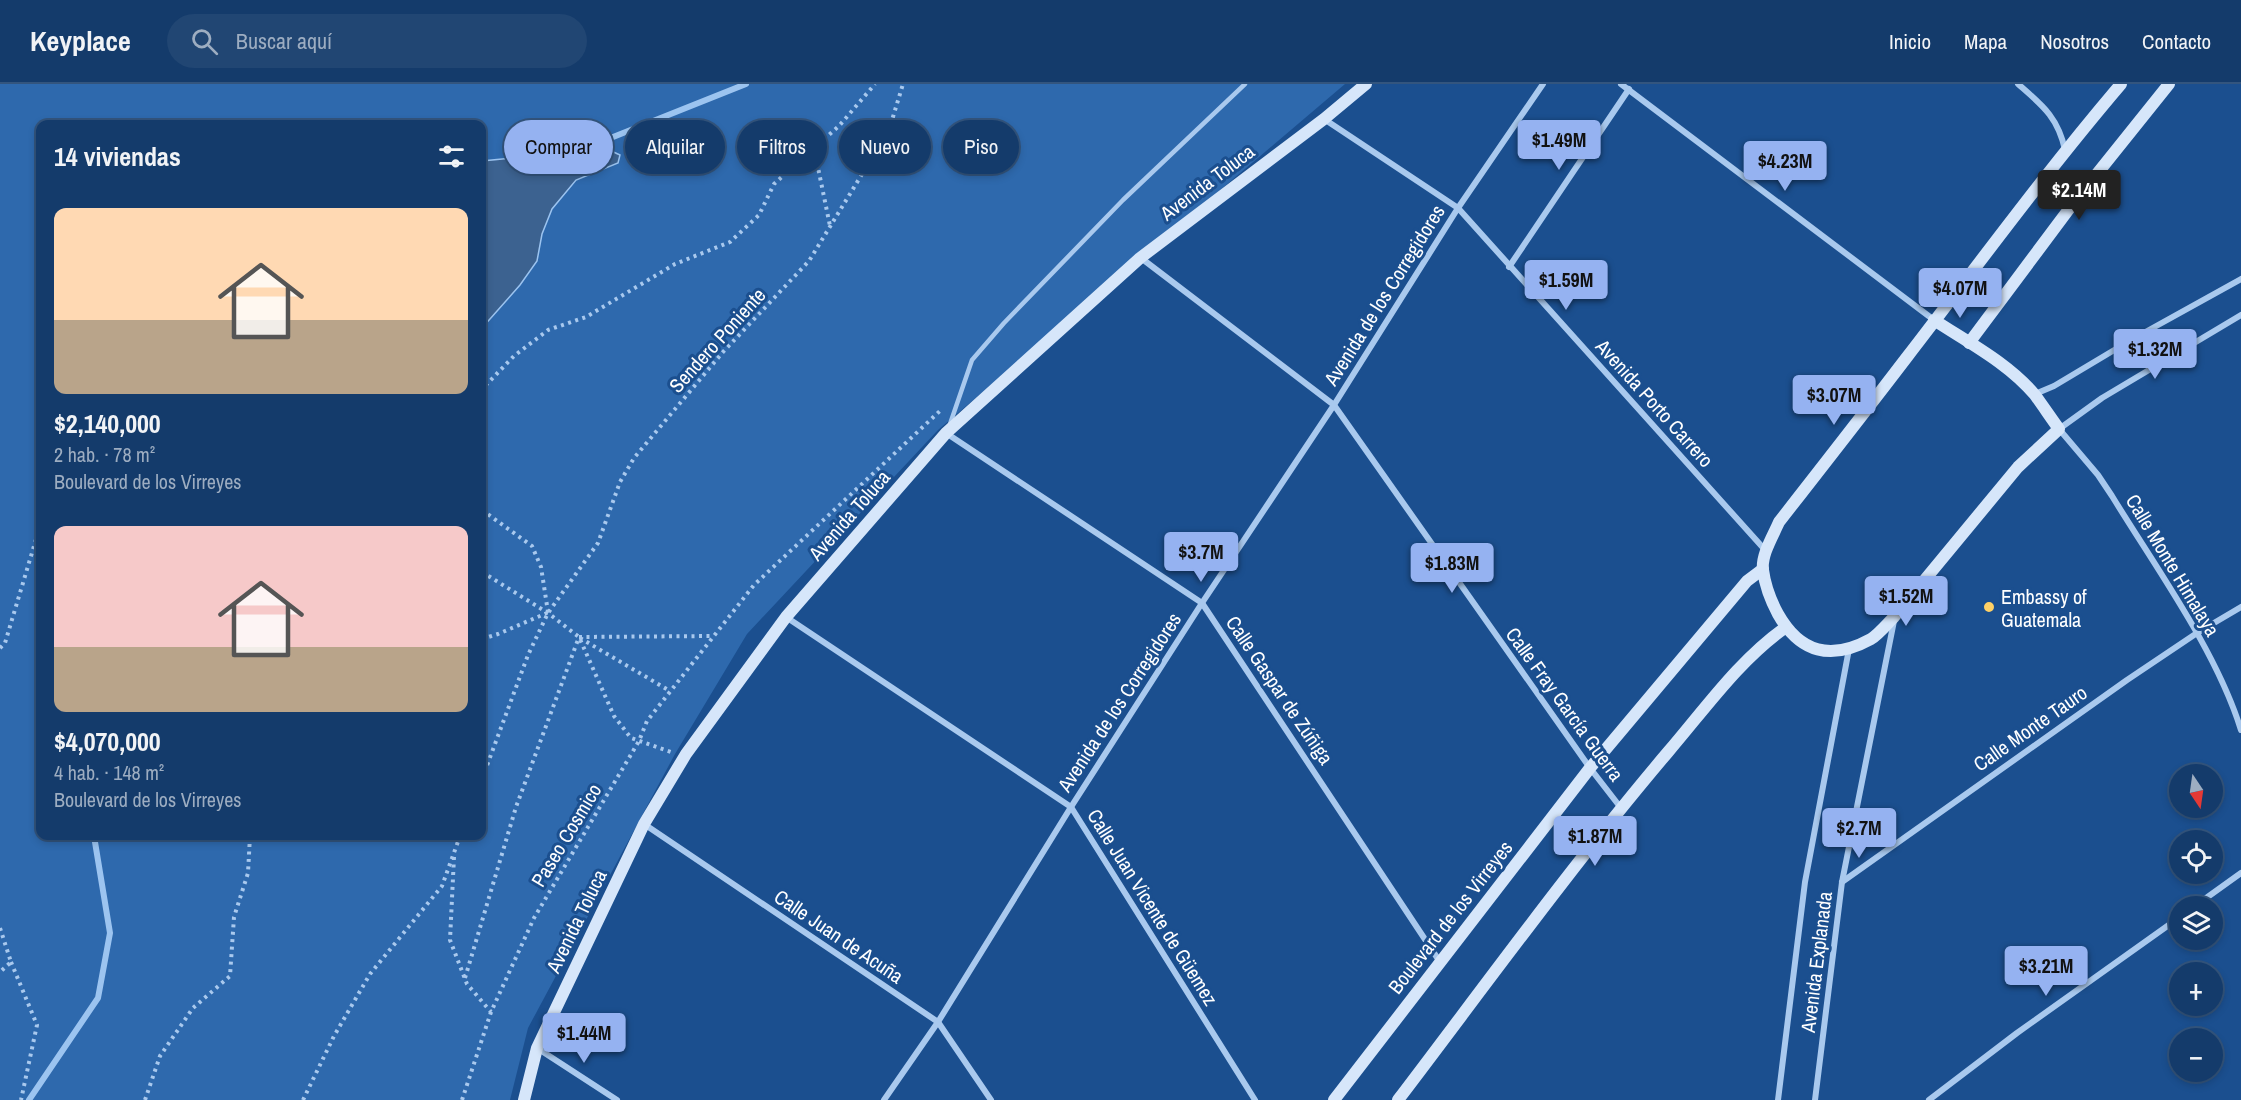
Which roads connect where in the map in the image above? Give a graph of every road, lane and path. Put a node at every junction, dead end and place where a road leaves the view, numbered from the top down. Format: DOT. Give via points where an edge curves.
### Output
graph roads {
  1 [pos="874,84"];
  2 [pos="903,84"];
  3 [pos="1245,84"];
  4 [pos="1366,84"];
  5 [pos="1543,84"];
  6 [pos="1621,84"];
  7 [pos="2018,84"];
  8 [pos="2169,84"];
  9 [pos="2120,85"];
  10 [pos="1629,89"];
  11 [pos="1324,119"];
  12 [pos="827,136"];
  13 [pos="2065,150"];
  14 [pos="785,174"];
  15 [pos="819,174"];
  16 [pos="1458,208"];
  17 [pos="830,227"];
  18 [pos="1140,258"];
  19 [pos="1509,267"];
  20 [pos="2241,279"];
  21 [pos="2241,315"];
  22 [pos="1934,320"];
  23 [pos="1969,343"];
  24 [pos="486,385"];
  25 [pos="960,392"];
  26 [pos="2034,394"];
  27 [pos="1334,405"];
  28 [pos="2059,429"];
  29 [pos="946,433"];
  30 [pos="486,513"];
  31 [pos="36,539"];
  32 [pos="1766,552"];
  33 [pos="1762,569"];
  34 [pos="486,574"];
  35 [pos="1202,603"];
  36 [pos="2241,607"];
  37 [pos="548,613"];
  38 [pos="786,617"];
  39 [pos="1894,617"];
  40 [pos="1786,627"];
  41 [pos="2196,633"];
  42 [pos="714,636"];
  43 [pos="579,637"];
  44 [pos="486,638"];
  45 [pos="0,648"];
  46 [pos="1849,648"];
  47 [pos="670,691"];
  48 [pos="2241,730"];
  49 [pos="639,741"];
  50 [pos="686,754"];
  51 [pos="486,768"];
  52 [pos="1590,768"];
  53 [pos="1071,807"];
  54 [pos="1621,808"];
  55 [pos="644,824"];
  56 [pos="250,840"];
  57 [pos="458,840"];
  58 [pos="454,852"];
  59 [pos="2241,873"];
  60 [pos="1842,882"];
  61 [pos="2208,896"];
  62 [pos="2169,925"];
  63 [pos="0,928"];
  64 [pos="11,962"];
  65 [pos="1441,962"];
  66 [pos="0,972"];
  67 [pos="465,978"];
  68 [pos="491,1012"];
  69 [pos="938,1023"];
  70 [pos="537,1048"];
  71 [pos="21,1099"];
  72 [pos="145,1100"];
  73 [pos="303,1100"];
  74 [pos="462,1100"];
  75 [pos="524,1100"];
  76 [pos="617,1100"];
  77 [pos="884,1100"];
  78 [pos="991,1100"];
  79 [pos="1255,1100"];
  80 [pos="1334,1100"];
  81 [pos="1398,1100"];
  82 [pos="1778,1100"];
  83 [pos="1815,1100"];
  84 [pos="1929,1100"];
  1 -- 12 [label="path"];
  2 -- 17 [label="path, Sendero Poniente" via="889,130"];
  3 -- 25 [label="lane" via="1123,200 1004,323 972,360"];
  4 -- 11 [label="street, Avenida Toluca"];
  5 -- 16 [label="street, Avenida de los Corregidores"];
  6 -- 10 [label="street"];
  7 -- 13 [label="street" via="2055,120"];
  8 -- 23 [label="street"];
  9 -- 13 [label="street"];
  10 -- 19 [label="street"];
  10 -- 22 [label="street"];
  11 -- 16 [label="street, Avenida Porto Carrero"];
  11 -- 18 [label="street, Avenida Toluca"];
  13 -- 22 [label="street"];
  14 -- 24 [label="path" via="774,184 759,215 730,242 675,264 586,317 548,330 514,356"];
  15 -- 17 [label="path"];
  16 -- 19 [label="street, Avenida Porto Carrero"];
  16 -- 27 [label="street, Avenida de los Corregidores"];
  17 -- 37 [label="path, Sendero Poniente" via="809,261 723,352 634,458 620,483 598,543"];
  18 -- 27 [label="street, Calle Fray García Guerra"];
  18 -- 29 [label="street, Avenida Toluca"];
  19 -- 32 [label="street, Avenida Porto Carrero"];
  20 -- 26 [label="street"];
  21 -- 28 [label="street" via="2102,398"];
  22 -- 23 [label="street"];
  22 -- 32 [label="street" via="1779,522"];
  23 -- 26 [label="street" via="1993,357"];
  25 -- 29 [label="lane"];
  25 -- 42 [label="path, Paseo Cosmico" via="754,585"];
  26 -- 28 [label="street"];
  27 -- 35 [label="street, Avenida de los Corregidores"];
  27 -- 52 [label="street, Calle Fray García Guerra"];
  28 -- 39 [label="street" via="2018,467"];
  28 -- 41 [label="street, Calle Monte Himalaya" via="2098,475"];
  29 -- 35 [label="street, Calle Gaspar de Zúñiga"];
  29 -- 38 [label="street, Avenida Toluca"];
  30 -- 37 [label="path" via="532,546 541,567"];
  31 -- 45 [label="path" via="5,643"];
  32 -- 33 [label="street"];
  33 -- 40 [label="street" via="1772,602"];
  33 -- 52 [label="street, Boulevard de los Virreyes" via="1747,581"];
  34 -- 37 [label="path"];
  35 -- 53 [label="street, Avenida de los Corregidores"];
  35 -- 65 [label="street, Calle Gaspar de Zúñiga"];
  36 -- 41 [label="street, Calle Monte Tauro"];
  37 -- 43 [label="path"];
  37 -- 44 [label="path"];
  37 -- 51 [label="path, Sendero Poniente"];
  38 -- 50 [label="street, Avenida Toluca"];
  38 -- 53 [label="street, Calle Juan Vicente de Güemez"];
  39 -- 46 [label="street" via="1872,638"];
  39 -- 60 [label="street, Avenida Explanada"];
  40 -- 46 [label="street" via="1802,644 1826,651"];
  40 -- 54 [label="street" via="1735,673"];
  41 -- 48 [label="street, Calle Monte Himalaya"];
  41 -- 60 [label="street, Calle Monte Tauro"];
  42 -- 43 [label="path"];
  42 -- 47 [label="path, Paseo Cosmico"];
  43 -- 47 [label="path"];
  43 -- 49 [label="path" via="614,716 631,738"];
  43 -- 67 [label="path" via="516,807"];
  46 -- 82 [label="street, Avenida Explanada" via="1805,882"];
  47 -- 49 [label="path, Paseo Cosmico" via="646,721"];
  49 -- 50 [label="path"];
  49 -- 68 [label="path, Paseo Cosmico" via="534,918"];
  50 -- 55 [label="street, Avenida Toluca"];
  52 -- 54 [label="street, Calle Fray García Guerra"];
  52 -- 65 [label="street, Boulevard de los Virreyes"];
  53 -- 69 [label="street, Avenida de los Corregidores"];
  53 -- 79 [label="street, Calle Juan Vicente de Güemez"];
  54 -- 81 [label="street"];
  55 -- 69 [label="street, Calle Juan de Acuña"];
  55 -- 70 [label="street, Avenida Toluca"];
  56 -- 72 [label="path" via="248,873 234,916 230,976 194,1008 160,1056"];
  57 -- 58 [label="path"];
  58 -- 67 [label="path" via="450,940"];
  58 -- 73 [label="path" via="442,886 370,974"];
  59 -- 61 [label="street"];
  60 -- 83 [label="street, Avenida Explanada"];
  62 -- 84 [label="street"];
  63 -- 64 [label="path"];
  64 -- 66 [label="path"];
  64 -- 71 [label="path" via="37,1025"];
  65 -- 80 [label="street, Boulevard de los Virreyes"];
  67 -- 68 [label="path"];
  68 -- 74 [label="path, Paseo Cosmico"];
  69 -- 77 [label="street, Avenida de los Corregidores"];
  69 -- 78 [label="street, Calle Juan de Acuña"];
  70 -- 75 [label="street, Avenida Toluca"];
  70 -- 76 [label="street"];
}
